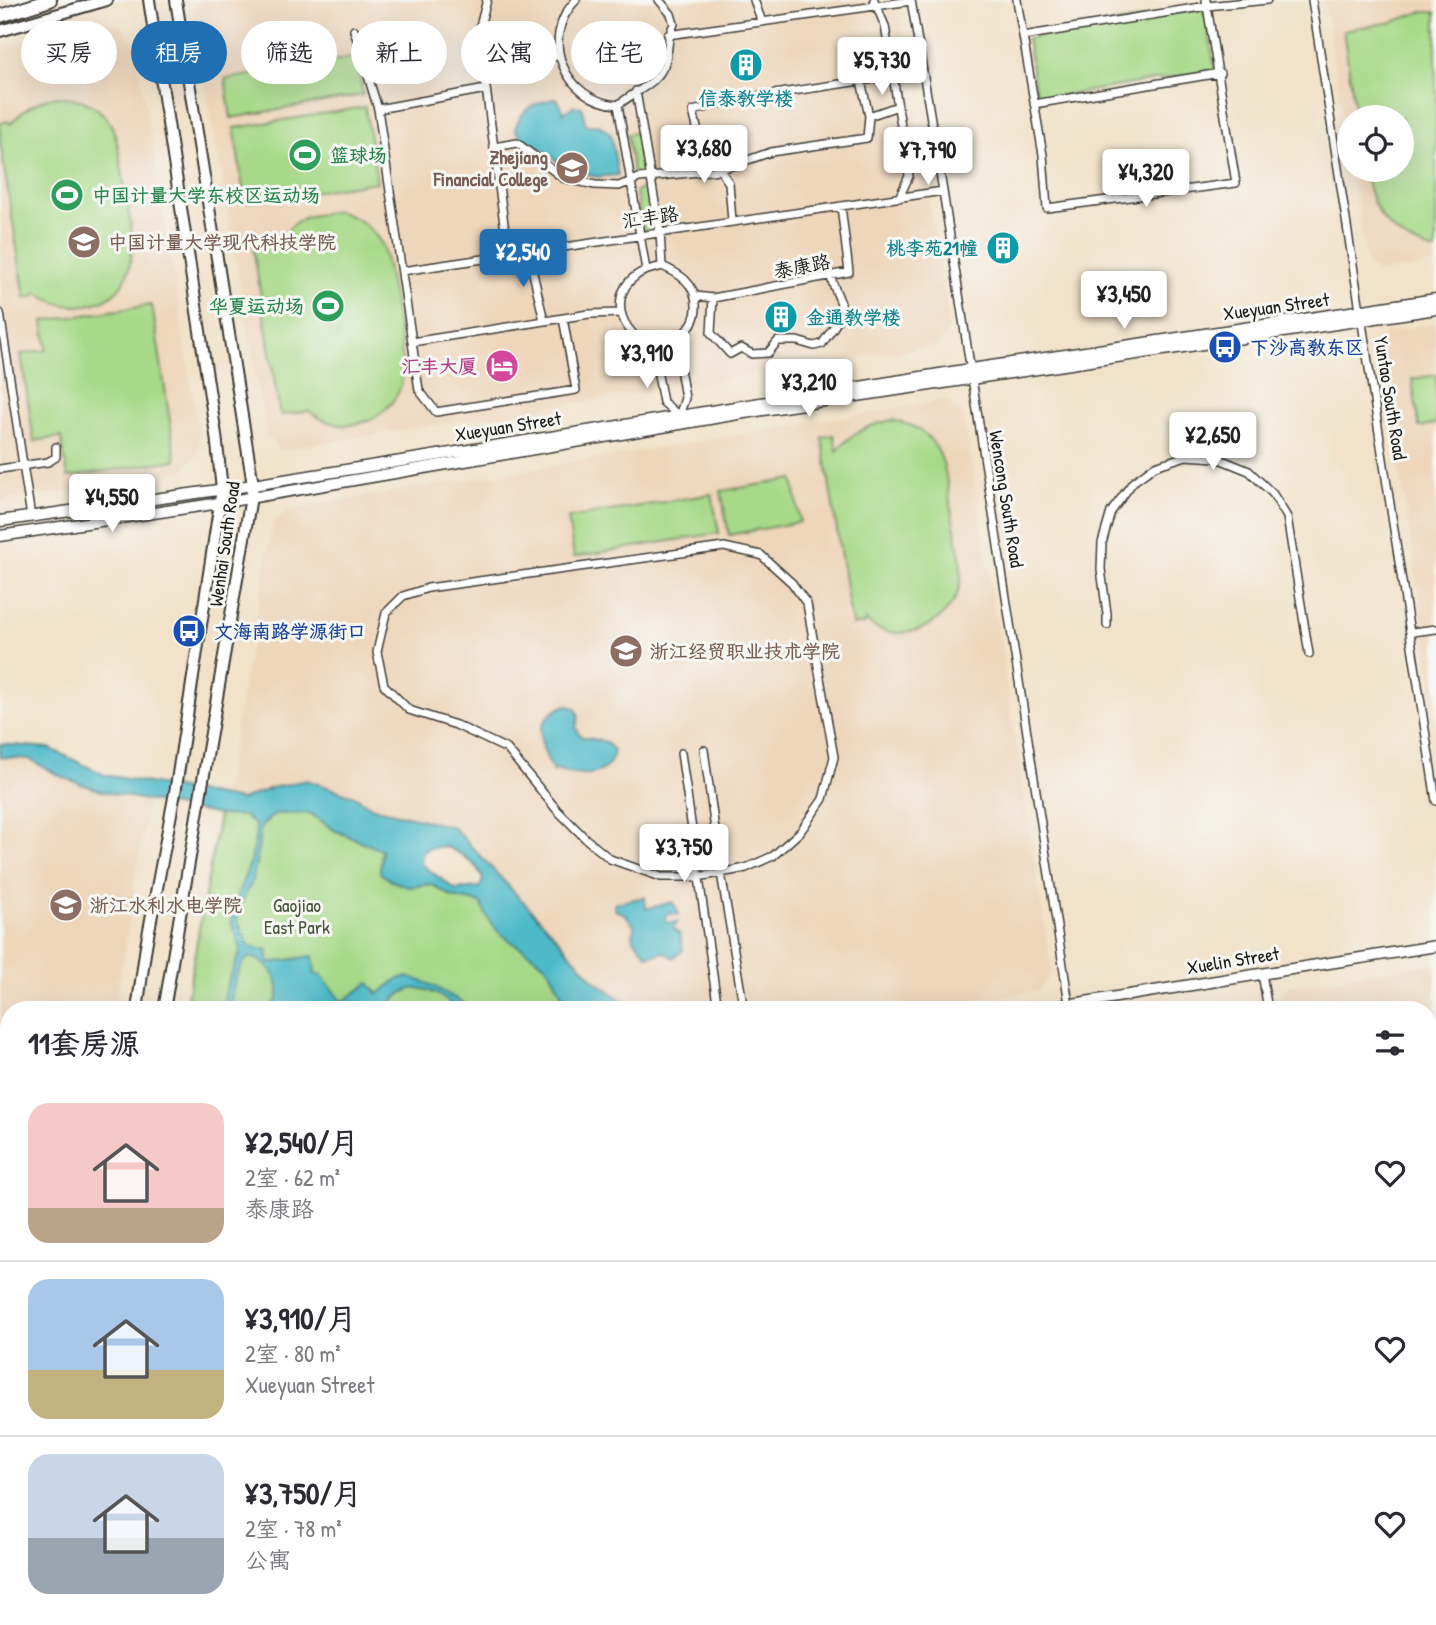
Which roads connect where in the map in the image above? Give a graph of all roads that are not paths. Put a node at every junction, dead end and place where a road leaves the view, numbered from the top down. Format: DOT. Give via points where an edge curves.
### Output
graph roads {
  1 [pos="50,0"];
  2 [pos="107,0"];
  3 [pos="149,0"];
  4 [pos="176,0"];
  5 [pos="487,0"];
  6 [pos="576,0"];
  7 [pos="659,0"];
  8 [pos="754,0"];
  9 [pos="1017,0"];
  10 [pos="1267,0"];
  11 [pos="1312,0"];
  12 [pos="911,1"];
  13 [pos="875,3"];
  14 [pos="1207,3"];
  15 [pos="0,16"];
  16 [pos="481,21"];
  17 [pos="761,22"];
  18 [pos="0,31"];
  19 [pos="668,35"];
  20 [pos="1023,36"];
  21 [pos="559,56"];
  22 [pos="1220,73"];
  23 [pos="893,76"];
  24 [pos="861,81"];
  25 [pos="370,84"];
  26 [pos="485,84"];
  27 [pos="486,89"];
  28 [pos="636,91"];
  29 [pos="1034,104"];
  30 [pos="618,105"];
  31 [pos="898,106"];
  32 [pos="377,108"];
  33 [pos="869,116"];
  34 [pos="494,147"];
  35 [pos="943,191"];
  36 [pos="899,198"];
  37 [pos="842,206"];
  38 [pos="732,222"];
  39 [pos="660,232"];
  40 [pos="640,235"];
  41 [pos="528,251"];
  42 [pos="508,254"];
  43 [pos="662,266"];
  44 [pos="646,270"];
  45 [pos="402,271"];
  46 [pos="831,277"];
  47 [pos="695,296"];
  48 [pos="713,298"];
  49 [pos="1436,299"];
  50 [pos="1436,309"];
  51 [pos="0,313"];
  52 [pos="621,313"];
  53 [pos="1363,316"];
  54 [pos="564,318"];
  55 [pos="544,321"];
  56 [pos="675,339"];
  57 [pos="412,341"];
  58 [pos="652,343"];
  59 [pos="972,375"];
  60 [pos="679,416"];
  61 [pos="56,447"];
  62 [pos="23,466"];
  63 [pos="0,469"];
  64 [pos="253,485"];
  65 [pos="222,489"];
  66 [pos="251,498"];
  67 [pos="220,503"];
  68 [pos="31,517"];
  69 [pos="0,521"];
  70 [pos="0,536"];
  71 [pos="1107,625"];
  72 [pos="1436,629"];
  73 [pos="1412,632"];
  74 [pos="1310,654"];
  75 [pos="704,750"];
  76 [pos="681,753"];
  77 [pos="1436,801"];
  78 [pos="721,873"];
  79 [pos="697,877"];
  80 [pos="1436,946"];
  81 [pos="1262,974"];
  82 [pos="138,1001"];
  83 [pos="166,1001"];
  84 [pos="717,1001"];
  85 [pos="742,1001"];
  86 [pos="1069,1001"];
  87 [pos="1088,1001"];
  88 [pos="1266,1001"];
  1 -- 15 [label="highway"];
  2 -- 18 [label="main road"];
  3 -- 65 [label="main road, Wenhai South Road"];
  4 -- 64 [label="main road, Wenhai South Road"];
  5 -- 16 [label="street"];
  6 -- 21 [label="street" via="561,25"];
  7 -- 19 [label="street" via="674,24"];
  8 -- 17 [label="street"];
  9 -- 20 [label="street"];
  10 -- 14 [label="street"];
  11 -- 53 [label="street, Yuntao South Road"];
  12 -- 13 [label="street"];
  12 -- 35 [label="street, Wencong South Road"];
  13 -- 17 [label="street"];
  13 -- 23 [label="street" via="885,26"];
  14 -- 20 [label="street"];
  14 -- 22 [label="street"];
  17 -- 19 [label="street"];
  19 -- 28 [label="street" via="661,72"];
  20 -- 29 [label="street"];
  21 -- 30 [label="street" via="578,89"];
  22 -- 29 [label="street"];
  22 -- 29 [label="street" via="1236,183 1046,208"];
  23 -- 24 [label="street"];
  23 -- 31 [label="street"];
  24 -- 33 [label="street"];
  24 -- 38 [label="street" via="734,100 694,111 700,140 729,183"];
  25 -- 32 [label="street"];
  26 -- 27 [label="street"];
  27 -- 32 [label="street"];
  27 -- 34 [label="street"];
  28 -- 30 [label="street"];
  28 -- 39 [label="street"];
  30 -- 40 [label="street"];
  31 -- 33 [label="street"];
  31 -- 36 [label="street" via="909,176"];
  32 -- 45 [label="street"];
  33 -- 34 [label="street" via="867,138 771,152 719,170 639,178 619,186 563,178 517,143"];
  34 -- 42 [label="street"];
  35 -- 36 [label="street, 汇丰路"];
  35 -- 59 [label="street, Wencong South Road"];
  36 -- 37 [label="street, 汇丰路"];
  37 -- 38 [label="street, 汇丰路"];
  37 -- 46 [label="street, 泰康路" via="849,272"];
  38 -- 39 [label="street, 汇丰路"];
  39 -- 40 [label="street, 汇丰路"];
  39 -- 43 [label="street"];
  40 -- 41 [label="street, 汇丰路"];
  40 -- 44 [label="street"];
  41 -- 42 [label="street, 汇丰路"];
  41 -- 55 [label="street"];
  42 -- 45 [label="street, 汇丰路"];
  43 -- 44 [label="street"];
  43 -- 47 [label="street" via="685,279"];
  44 -- 52 [label="street" via="622,294"];
  45 -- 57 [label="street"];
  46 -- 48 [label="street, 泰康路"];
  46 -- 48 [label="street" via="842,313 822,344 814,346 778,341 768,353 752,354 741,348 730,354 711,333"];
  47 -- 48 [label="street, 泰康路"];
  47 -- 56 [label="street" via="694,319"];
  49 -- 53 [label="main road, Xueyuan Street"];
  50 -- 53 [label="main road"];
  51 -- 62 [label="street"];
  52 -- 54 [label="street"];
  52 -- 58 [label="street" via="635,336"];
  53 -- 59 [label="main road, Xueyuan Street"];
  53 -- 73 [label="street, Yuntao South Road"];
  54 -- 55 [label="street"];
  54 -- 57 [label="street" via="576,390 436,412 419,390"];
  55 -- 57 [label="street"];
  56 -- 58 [label="street"];
  56 -- 60 [label="street" via="685,398"];
  58 -- 60 [label="street" via="663,401"];
  59 -- 60 [label="main road, Xueyuan Street"];
  59 -- 66 [label="main road"];
  59 -- 86 [label="street, Wencong South Road"];
  60 -- 64 [label="main road, Xueyuan Street"];
  61 -- 62 [label="street" via="56,457"];
  62 -- 63 [label="street"];
  62 -- 68 [label="street"];
  64 -- 65 [label="main road, Xueyuan Street"];
  64 -- 66 [label="main road, Wenhai South Road"];
  65 -- 67 [label="main road, Wenhai South Road"];
  65 -- 68 [label="main road, Xueyuan Street"];
  66 -- 67 [label="main road"];
  66 -- 83 [label="main road, Wenhai South Road"];
  67 -- 70 [label="main road"];
  67 -- 82 [label="main road, Wenhai South Road"];
  68 -- 69 [label="main road, Xueyuan Street"];
  71 -- 74 [label="street" via="1101,543 1111,512 1133,482 1155,466 1186,456 1217,458 1249,471 1273,494 1287,517"];
  72 -- 73 [label="street"];
  73 -- 77 [label="street, Yuntao South Road"];
  75 -- 78 [label="street"];
  76 -- 79 [label="street"];
  78 -- 79 [label="street"];
  78 -- 79 [label="street" via="773,856 800,832 823,799 834,757 807,604 761,555 724,547 428,588 403,596 386,613 377,652 384,685 409,710 507,749 557,810 610,859 661,877"];
  78 -- 85 [label="street"];
  79 -- 84 [label="street"];
  80 -- 81 [label="main road, Xuelin Street"];
  81 -- 87 [label="main road, Xuelin Street"];
  81 -- 88 [label="street"];
}
